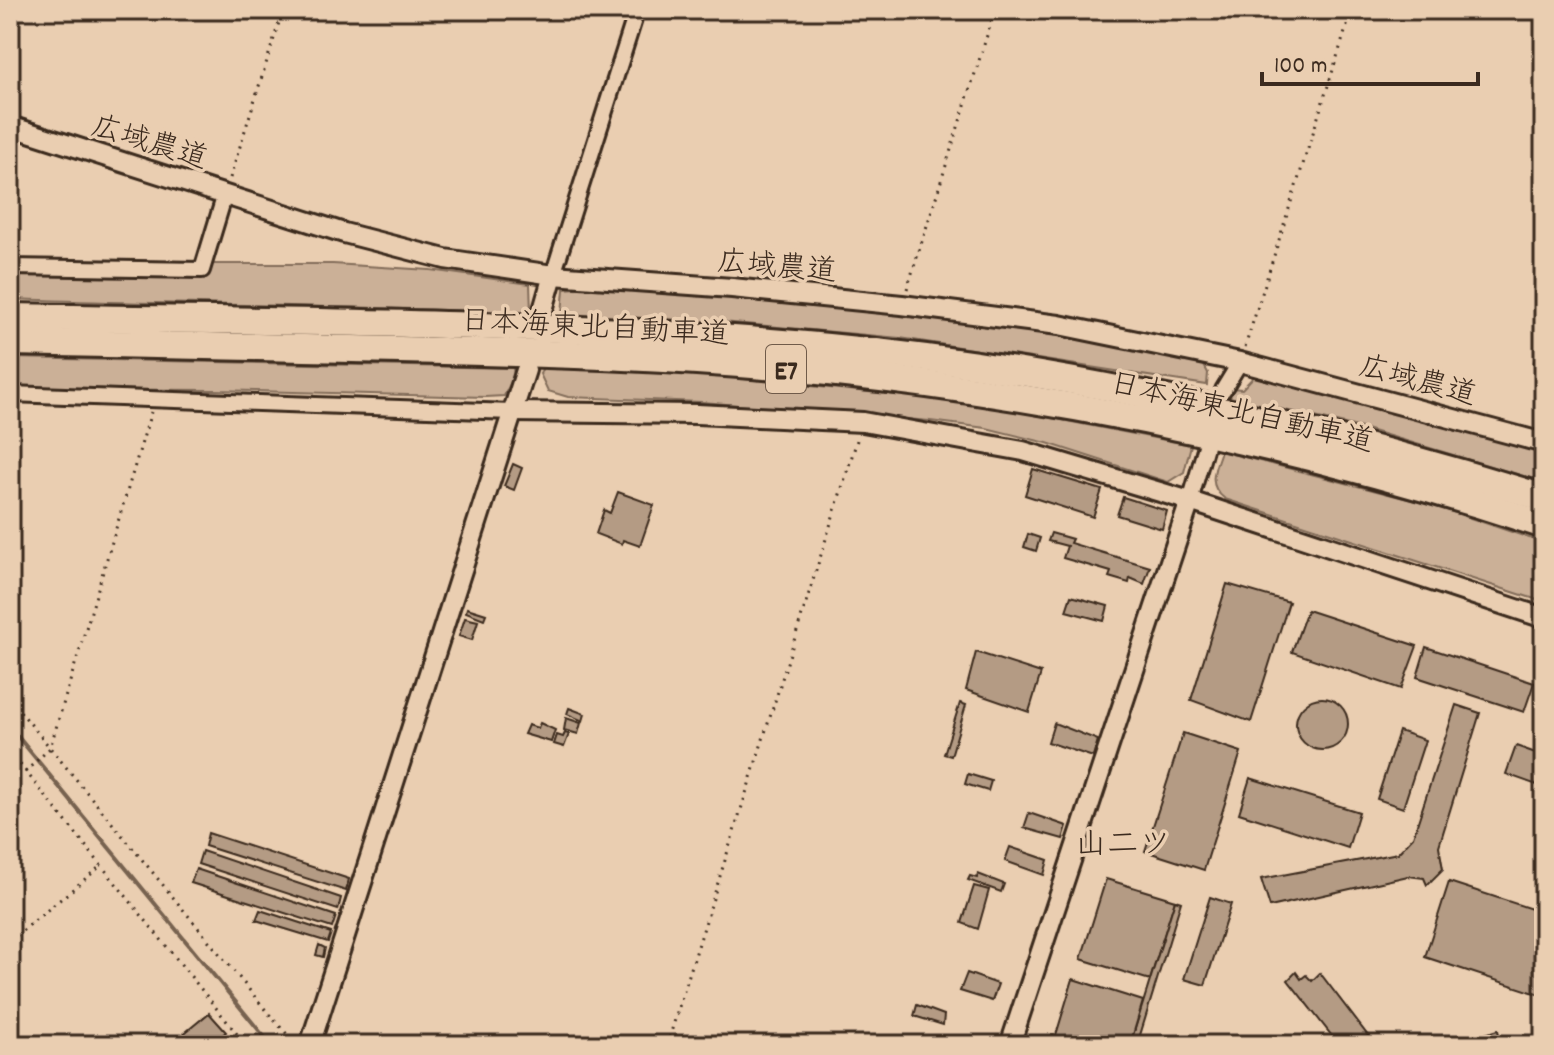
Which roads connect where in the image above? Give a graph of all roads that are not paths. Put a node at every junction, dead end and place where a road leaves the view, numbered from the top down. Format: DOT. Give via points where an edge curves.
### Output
graph roads {
  1 [pos="637,10"];
  2 [pos="10,126"];
  3 [pos="225,194"];
  4 [pos="10,267"];
  5 [pos="553,275"];
  6 [pos="543,310"];
  7 [pos="10,317"];
  8 [pos="10,342"];
  9 [pos="1240,362"];
  10 [pos="526,370"];
  11 [pos="1223,390"];
  12 [pos="10,394"];
  13 [pos="512,412"];
  14 [pos="1544,443"];
  15 [pos="1206,446"];
  16 [pos="1544,498"];
  17 [pos="1190,501"];
  18 [pos="1544,525"];
  19 [pos="1544,618"];
  20 [pos="310,1045"];
  21 [pos="1010,1045"];
  1 -- 5 [label="street"];
  2 -- 3 [label="street, 広域農道"];
  3 -- 4 [label="street" via="202,270"];
  3 -- 5 [label="street, 広域農道" via="394,247"];
  5 -- 6 [label="street"];
  5 -- 9 [label="street, 広域農道" via="902,305 1059,325"];
  7 -- 16 [label="highway, 日本海東北自動車道 / E7" via="535,328 708,337 925,358 1207,406 1389,451"];
  8 -- 18 [label="highway, 日本海東北自動車道 / E7" via="518,353 840,374 1013,396 1199,431 1302,454"];
  9 -- 11 [label="street"];
  9 -- 14 [label="street, 広域農道"];
  10 -- 13 [label="street"];
  12 -- 13 [label="street"];
  13 -- 17 [label="street" via="863,422 1023,451"];
  13 -- 20 [label="street"];
  15 -- 17 [label="street"];
  17 -- 19 [label="street"];
  17 -- 21 [label="street"];
}
